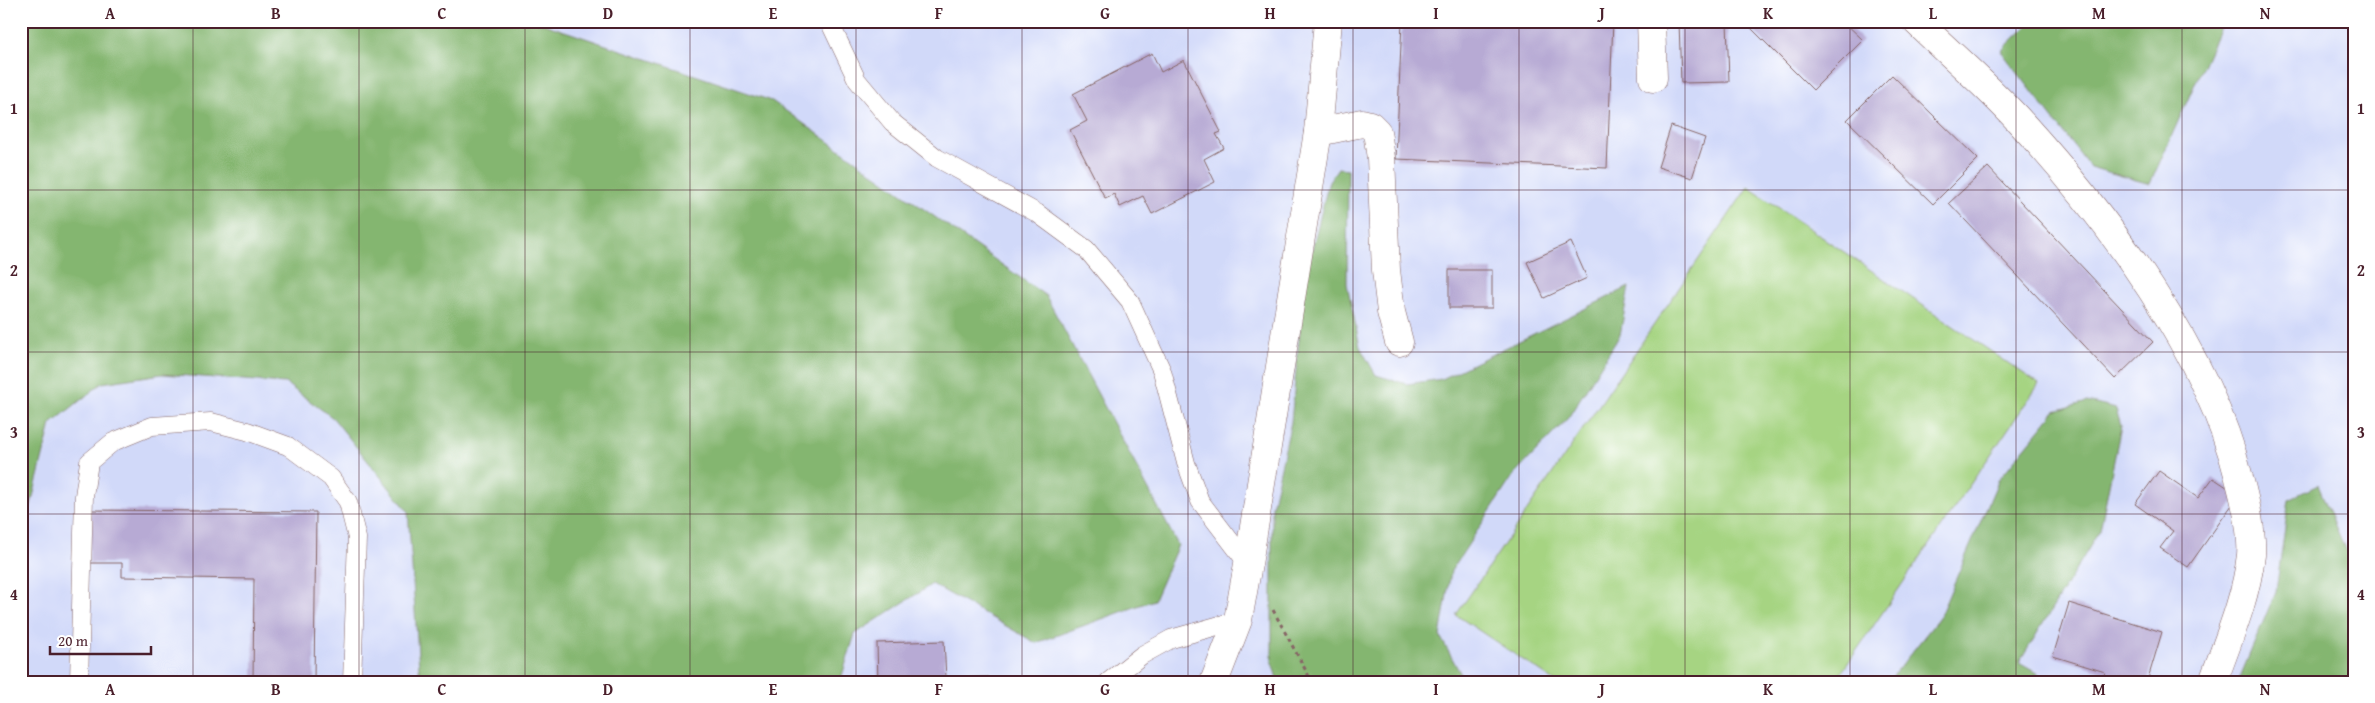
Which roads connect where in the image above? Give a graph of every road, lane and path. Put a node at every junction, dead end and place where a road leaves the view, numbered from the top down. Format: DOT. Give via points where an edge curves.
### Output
graph roads {
  1 [pos="829,21"];
  2 [pos="1328,21"];
  3 [pos="1651,21"];
  4 [pos="1916,21"];
  5 [pos="1653,78"];
  6 [pos="1318,132"];
  7 [pos="1399,342"];
  8 [pos="1248,564"];
  9 [pos="1270,606"];
  10 [pos="1238,620"];
  11 [pos="79,682"];
  12 [pos="352,682"];
  13 [pos="1108,682"];
  14 [pos="1214,682"];
  15 [pos="1312,682"];
  16 [pos="2213,682"];
  1 -- 8 [label="lane" via="857,80 892,122 937,158 1037,213 1086,249 1130,301 1162,371 1186,463 1200,501"];
  2 -- 6 [label="street"];
  3 -- 5 [label="street"];
  4 -- 16 [label="street" via="2022,124 2100,217 2184,344 2222,420 2246,506 2251,553 2243,598"];
  6 -- 7 [label="street" via="1362,123 1377,132 1386,270 1391,312"];
  6 -- 8 [label="street"];
  8 -- 10 [label="street"];
  9 -- 15 [label="path"];
  10 -- 13 [label="lane" via="1171,638 1142,655"];
  10 -- 14 [label="street"];
  11 -- 12 [label="lane" via="84,496 89,462 113,442 152,426 211,422 288,446 331,478 348,502 357,538"];
}
